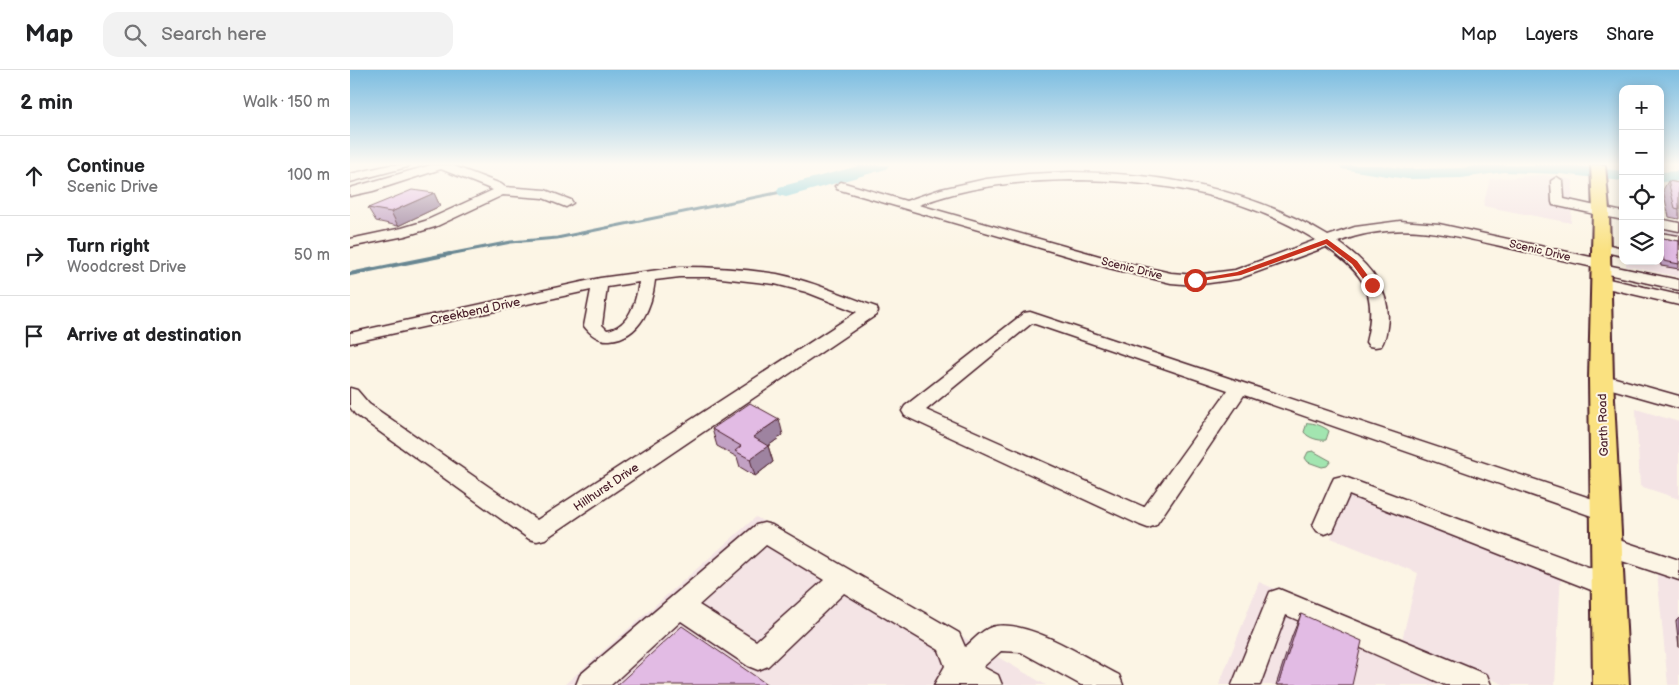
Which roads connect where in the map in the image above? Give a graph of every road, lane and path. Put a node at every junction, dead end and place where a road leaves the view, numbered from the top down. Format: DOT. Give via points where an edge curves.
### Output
graph roads {
  1 [pos="495,194"];
  2 [pos="541,194"];
  3 [pos="867,194"];
  4 [pos="940,194"];
  5 [pos="1216,194"];
  6 [pos="1558,194"];
  7 [pos="1604,194"];
  8 [pos="1558,202"];
  9 [pos="566,203"];
  10 [pos="906,205"];
  11 [pos="1608,213"];
  12 [pos="1556,216"];
  13 [pos="1664,224"];
  14 [pos="1679,227"];
  15 [pos="1664,238"];
  16 [pos="1679,240"];
  17 [pos="1327,241"];
  18 [pos="350,243"];
  19 [pos="1604,268"];
  20 [pos="648,276"];
  21 [pos="600,284"];
  22 [pos="1679,285"];
  23 [pos="1679,300"];
  24 [pos="870,312"];
  25 [pos="1679,312"];
  26 [pos="350,338"];
  27 [pos="1375,342"];
  28 [pos="1601,380"];
  29 [pos="1240,387"];
  30 [pos="350,394"];
  31 [pos="1679,402"];
  32 [pos="1606,512"];
  33 [pos="1326,525"];
  34 [pos="1607,546"];
  35 [pos="1679,570"];
  36 [pos="841,580"];
  37 [pos="1608,586"];
  38 [pos="679,606"];
  39 [pos="954,677"];
  40 [pos="590,685"];
  41 [pos="988,685"];
  42 [pos="1109,685"];
  43 [pos="1246,685"];
  44 [pos="1477,685"];
  45 [pos="1611,685"];
  1 -- 18 [label="street" via="430,224"];
  2 -- 9 [label="street"];
  3 -- 10 [label="street, Scenic Drive"];
  4 -- 10 [label="street"];
  5 -- 17 [label="street" via="1283,217"];
  6 -- 8 [label="street"];
  7 -- 11 [label="main road, Garth Road"];
  8 -- 11 [label="street"];
  8 -- 12 [label="street"];
  10 -- 17 [label="street, Scenic Drive" via="1114,265 1171,278 1195,280 1238,274"];
  11 -- 19 [label="main road, Garth Road"];
  13 -- 14 [label="street"];
  15 -- 16 [label="street"];
  17 -- 19 [label="street, Scenic Drive" via="1367,228 1419,226"];
  17 -- 27 [label="street" via="1355,262 1372,285 1380,312"];
  19 -- 22 [label="street"];
  19 -- 23 [label="street"];
  19 -- 25 [label="street"];
  19 -- 28 [label="main road, Garth Road"];
  20 -- 21 [label="street, Creekbend Drive"];
  20 -- 21 [label="street" via="636,319 629,327 606,335 598,333 593,326"];
  20 -- 24 [label="street, Creekbend Drive" via="712,272 776,279"];
  21 -- 26 [label="street, Creekbend Drive"];
  24 -- 30 [label="street, Hillhurst Drive" via="537,532 362,409"];
  28 -- 31 [label="street"];
  28 -- 32 [label="main road, Garth Road"];
  29 -- 29 [label="street" via="1030,318 912,411 1148,519"];
  29 -- 32 [label="street"];
  32 -- 34 [label="main road, Garth Road"];
  33 -- 37 [label="street" via="1342,484"];
  34 -- 35 [label="street"];
  34 -- 37 [label="main road, Garth Road"];
  36 -- 38 [label="street" via="764,532"];
  36 -- 38 [label="street" via="758,657"];
  36 -- 39 [label="street" via="950,642"];
  37 -- 45 [label="main road, Garth Road"];
  38 -- 40 [label="street"];
  39 -- 41 [label="street"];
  39 -- 42 [label="street" via="996,638 1025,640"];
  43 -- 44 [label="street" via="1279,600"];
}
